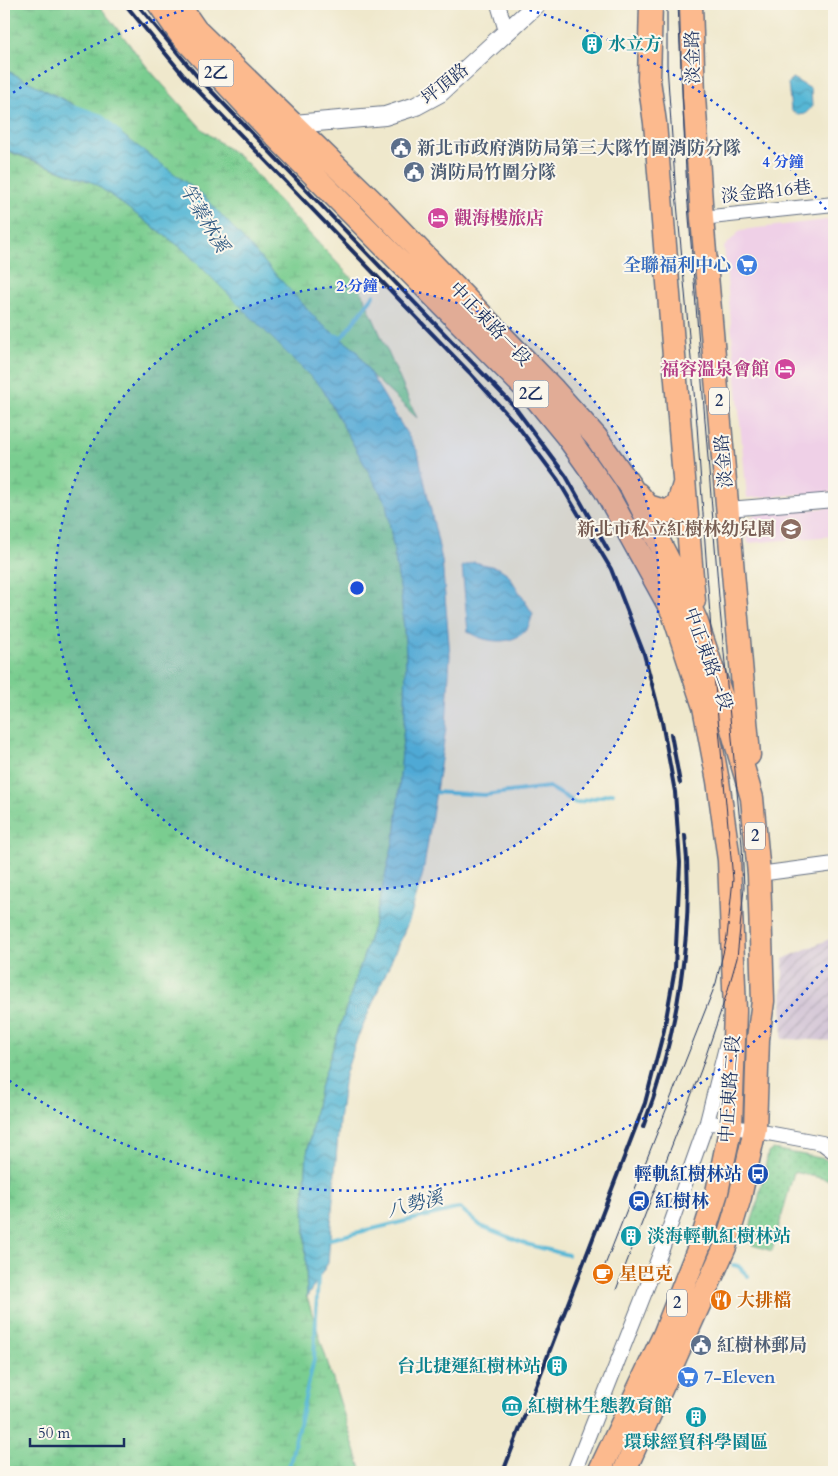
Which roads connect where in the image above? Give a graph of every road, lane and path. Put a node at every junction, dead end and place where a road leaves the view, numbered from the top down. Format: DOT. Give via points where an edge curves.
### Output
graph roads {
  1 [pos="158,4"];
  2 [pos="178,4"];
  3 [pos="498,4"];
  4 [pos="537,4"];
  5 [pos="651,4"];
  6 [pos="691,4"];
  7 [pos="506,31"];
  8 [pos="286,131"];
  9 [pos="834,204"];
  10 [pos="702,218"];
  11 [pos="685,478"];
  12 [pos="631,487"];
  13 [pos="834,500"];
  14 [pos="728,509"];
  15 [pos="696,620"];
  16 [pos="704,707"];
  17 [pos="752,798"];
  18 [pos="729,860"];
  19 [pos="834,864"];
  20 [pos="759,874"];
  21 [pos="735,1011"];
  22 [pos="707,1122"];
  23 [pos="731,1125"];
  24 [pos="755,1129"];
  25 [pos="834,1152"];
  26 [pos="574,1472"];
  27 [pos="599,1472"];
  28 [pos="624,1472"];
  1 -- 8 [label="main road, 中正東路一段 / 2乙" via="180,34"];
  2 -- 8 [label="main road, 中正東路一段 / 2乙" via="196,30"];
  3 -- 7 [label="street"];
  4 -- 7 [label="street, 坪頂路"];
  5 -- 11 [label="main road" via="649,80"];
  6 -- 10 [label="main road, 淡金路 / 2"];
  7 -- 8 [label="street, 坪頂路" via="440,93 416,106 385,116"];
  8 -- 12 [label="main road, 中正東路一段 / 2乙" via="370,200 554,390 596,437"];
  8 -- 16 [label="main road, 中正東路一段 / 2乙" via="566,435 605,490 673,613"];
  9 -- 10 [label="street, 淡金路16巷"];
  10 -- 14 [label="main road, 淡金路 / 2"];
  11 -- 12 [label="main road" via="678,504 667,512 648,506"];
  11 -- 15 [label="main road"];
  12 -- 15 [label="main road, 中正東路一段 / 2乙"];
  13 -- 14 [label="street"];
  14 -- 17 [label="main road, 淡金路 / 2"];
  15 -- 16 [label="main road, 2"];
  15 -- 17 [label="main road, 中正東路一段 / 2乙"];
  16 -- 18 [label="main road, 中正東路一段 / 2"];
  17 -- 20 [label="main road, 中正東路一段 / 2"];
  18 -- 21 [label="main road, 中正東路二段 / 2"];
  19 -- 20 [label="street"];
  20 -- 24 [label="main road, 中正東路二段 / 2" via="763,1001 758,1039"];
  21 -- 22 [label="street"];
  21 -- 23 [label="main road, 中正東路二段 / 2"];
  22 -- 23 [label="street"];
  22 -- 26 [label="street" via="659,1258"];
  23 -- 24 [label="street"];
  23 -- 27 [label="main road, 中正東路二段 / 2" via="717,1192 701,1242 664,1335"];
  24 -- 25 [label="street" via="822,1143"];
  24 -- 28 [label="main road, 中正東路二段 / 2" via="725,1246"];
}
